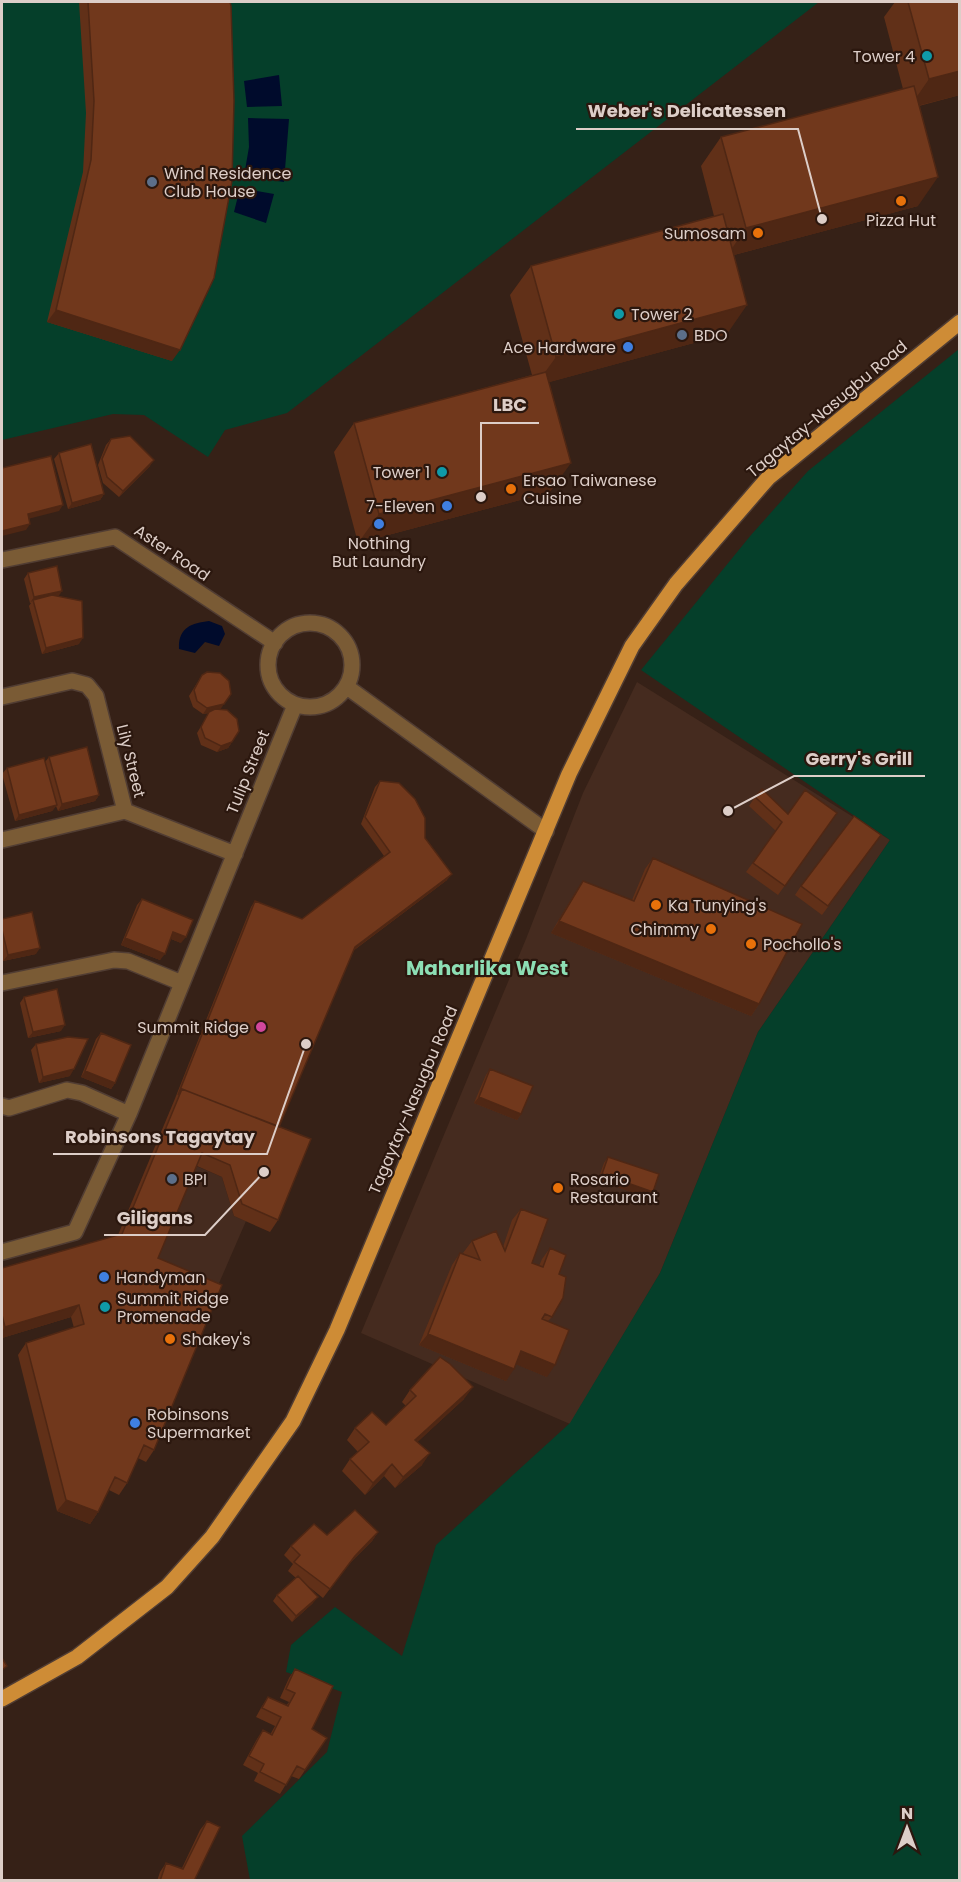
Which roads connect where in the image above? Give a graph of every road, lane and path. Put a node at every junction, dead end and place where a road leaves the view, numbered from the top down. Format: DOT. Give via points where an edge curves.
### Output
graph roads {
  1 [pos="960,322"];
  2 [pos="2,560"];
  3 [pos="274,643"];
  4 [pos="347,687"];
  5 [pos="2,697"];
  6 [pos="295,705"];
  7 [pos="125,811"];
  8 [pos="546,831"];
  9 [pos="2,840"];
  10 [pos="235,854"];
  11 [pos="2,983"];
  12 [pos="182,983"];
  13 [pos="2,1106"];
  14 [pos="129,1114"];
  15 [pos="2,1252"];
  16 [pos="2,1699"];
  1 -- 8 [label="main road, Tagaytay-Nasugbu Road" via="768,478 676,584 632,646 590,726"];
  2 -- 3 [label="street, Aster Road" via="115,537"];
  3 -- 4 [label="street" via="297,625 312,623 339,633 352,659"];
  3 -- 6 [label="street" via="268,667 270,679 280,694"];
  4 -- 6 [label="street" via="324,705"];
  4 -- 8 [label="street"];
  5 -- 7 [label="street, Lily Street" via="72,681 87,686 96,696"];
  6 -- 10 [label="street, Tulip Street"];
  7 -- 9 [label="street, Lily Street"];
  7 -- 10 [label="street"];
  8 -- 16 [label="main road, Tagaytay-Nasugbu Road" via="337,1329 287,1430 213,1537 167,1587 77,1657"];
  10 -- 12 [label="street, Tulip Street"];
  11 -- 12 [label="street" via="114,960 128,961"];
  12 -- 14 [label="street, Tulip Street"];
  13 -- 14 [label="street" via="9,1108 67,1090"];
  14 -- 15 [label="street, Tulip Street" via="75,1232"];
}
